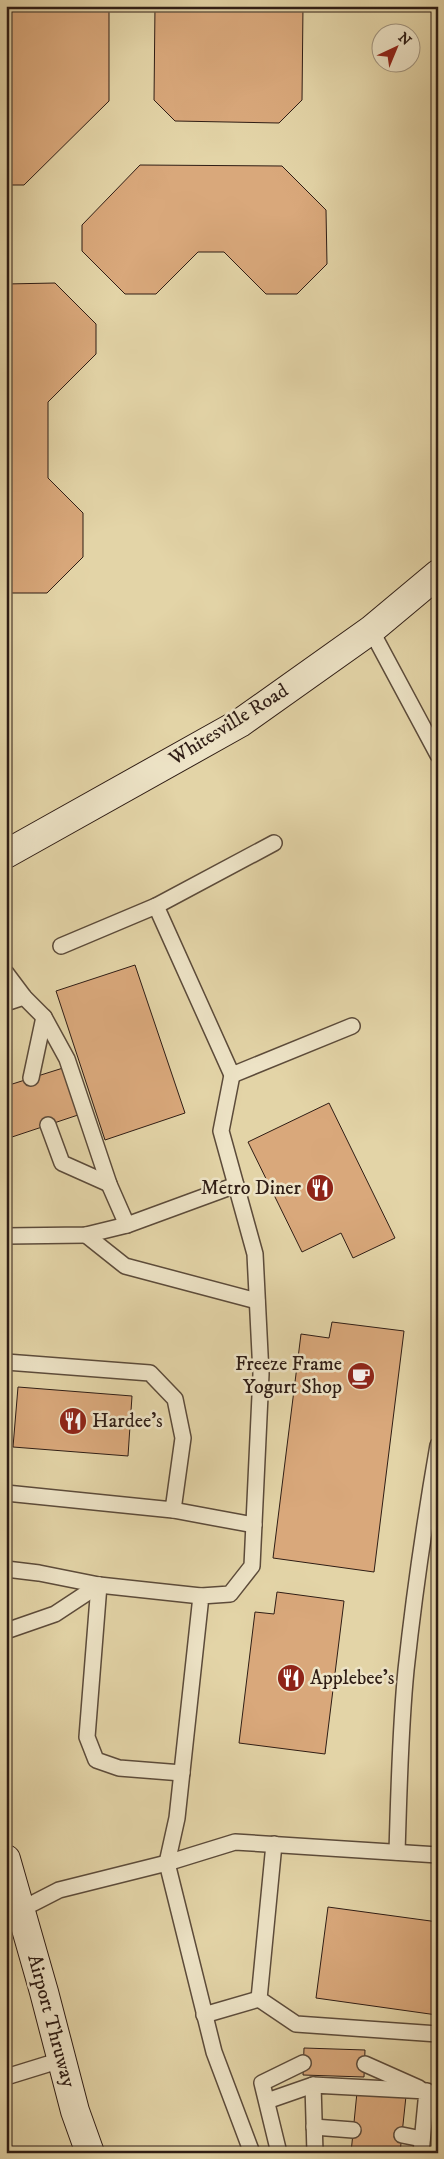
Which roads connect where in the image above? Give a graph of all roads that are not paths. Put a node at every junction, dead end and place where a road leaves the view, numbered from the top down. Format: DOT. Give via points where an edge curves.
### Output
graph roads {
  1 [pos="438,574"];
  2 [pos="371,630"];
  3 [pos="438,755"];
  4 [pos="274,843"];
  5 [pos="6,854"];
  6 [pos="156,906"];
  7 [pos="61,946"];
  8 [pos="6,973"];
  9 [pos="24,997"];
  10 [pos="6,1003"];
  11 [pos="44,1017"];
  12 [pos="352,1026"];
  13 [pos="232,1075"];
  14 [pos="31,1078"];
  15 [pos="48,1125"];
  16 [pos="109,1184"];
  17 [pos="236,1185"];
  18 [pos="127,1225"];
  19 [pos="86,1235"];
  20 [pos="6,1236"];
  21 [pos="257,1301"];
  22 [pos="6,1362"];
  23 [pos="438,1445"];
  24 [pos="6,1493"];
  25 [pos="173,1510"];
  26 [pos="254,1525"];
  27 [pos="6,1569"];
  28 [pos="99,1585"];
  29 [pos="201,1596"];
  30 [pos="6,1631"];
  31 [pos="182,1773"];
  32 [pos="274,1844"];
  33 [pos="397,1852"];
  34 [pos="438,1855"];
  35 [pos="6,1859"];
  36 [pos="167,1864"];
  37 [pos="20,1910"];
  38 [pos="259,1999"];
  39 [pos="204,2014"];
  40 [pos="438,2034"];
  41 [pos="61,2060"];
  42 [pos="304,2063"];
  43 [pos="364,2064"];
  44 [pos="6,2077"];
  45 [pos="313,2085"];
  46 [pos="427,2091"];
  47 [pos="267,2101"];
  48 [pos="314,2126"];
  49 [pos="353,2130"];
  50 [pos="402,2135"];
  51 [pos="422,2146"];
  52 [pos="90,2153"];
  53 [pos="252,2153"];
  54 [pos="279,2153"];
  55 [pos="315,2153"];
  1 -- 2 [label="main road, Whitesville Road"];
  2 -- 3 [label="lane"];
  2 -- 5 [label="main road, Whitesville Road" via="240,723"];
  4 -- 6 [label="lane"];
  6 -- 7 [label="lane"];
  6 -- 13 [label="lane"];
  8 -- 9 [label="lane"];
  9 -- 10 [label="lane"];
  9 -- 11 [label="lane"];
  11 -- 14 [label="lane"];
  11 -- 16 [label="lane" via="67,1059"];
  12 -- 13 [label="lane"];
  13 -- 17 [label="lane" via="221,1131"];
  15 -- 16 [label="lane" via="62,1163"];
  16 -- 18 [label="lane"];
  17 -- 18 [label="lane"];
  17 -- 21 [label="lane" via="255,1254"];
  18 -- 19 [label="lane"];
  19 -- 20 [label="lane"];
  19 -- 21 [label="lane" via="125,1266"];
  21 -- 26 [label="lane" via="261,1374"];
  22 -- 25 [label="lane" via="150,1373 175,1398 182,1438"];
  23 -- 33 [label="lane" via="406,1672"];
  24 -- 25 [label="lane"];
  25 -- 26 [label="lane"];
  26 -- 29 [label="lane" via="252,1566 230,1594"];
  27 -- 28 [label="lane"];
  28 -- 29 [label="lane"];
  28 -- 30 [label="lane" via="55,1614"];
  28 -- 31 [label="lane" via="87,1737 96,1760 119,1768"];
  29 -- 31 [label="lane"];
  31 -- 36 [label="lane"];
  32 -- 33 [label="lane"];
  32 -- 36 [label="lane" via="235,1842"];
  32 -- 38 [label="lane"];
  33 -- 34 [label="lane"];
  35 -- 37 [label="main road, Airport Thruway"];
  36 -- 37 [label="lane" via="59,1890"];
  36 -- 39 [label="lane"];
  37 -- 41 [label="main road, Airport Thruway"];
  38 -- 39 [label="lane"];
  38 -- 40 [label="lane" via="296,2024"];
  39 -- 53 [label="lane" via="214,2052"];
  41 -- 44 [label="lane"];
  41 -- 52 [label="main road, Airport Thruway"];
  42 -- 47 [label="lane" via="262,2083"];
  43 -- 46 [label="lane"];
  45 -- 46 [label="lane"];
  45 -- 47 [label="lane"];
  45 -- 48 [label="lane"];
  46 -- 51 [label="lane"];
  47 -- 54 [label="lane"];
  48 -- 49 [label="lane"];
  48 -- 55 [label="lane"];
  50 -- 51 [label="lane"];
}
